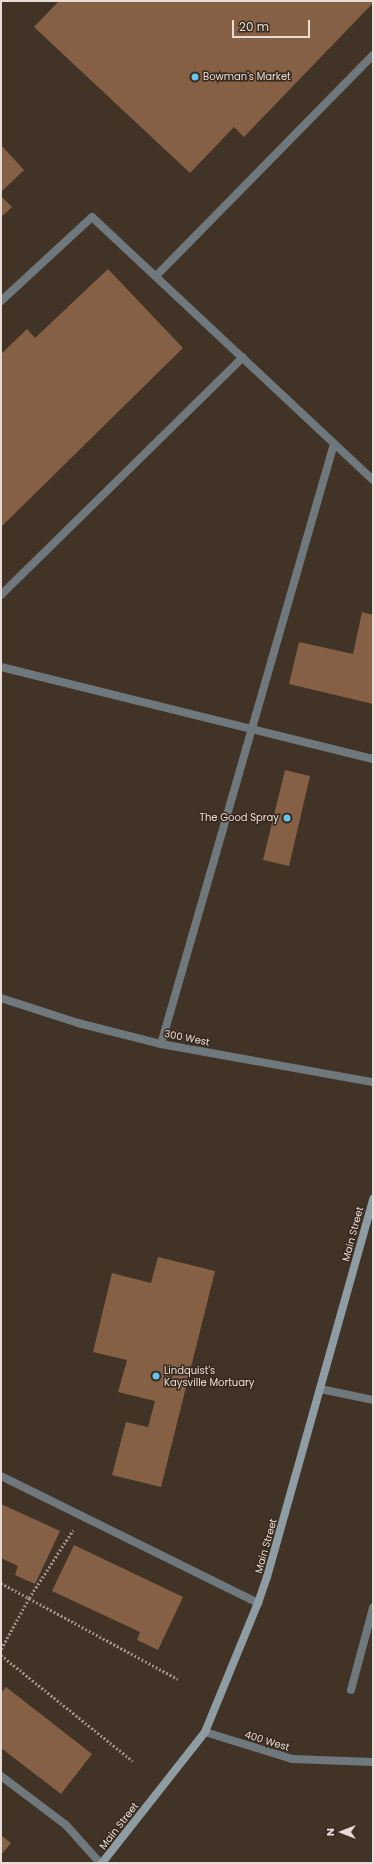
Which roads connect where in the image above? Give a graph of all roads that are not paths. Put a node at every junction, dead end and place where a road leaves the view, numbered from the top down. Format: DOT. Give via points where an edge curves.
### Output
graph roads {
  1 [pos="373,55"];
  2 [pos="156,276"];
  3 [pos="1,301"];
  4 [pos="242,357"];
  5 [pos="334,444"];
  6 [pos="373,480"];
  7 [pos="1,595"];
  8 [pos="1,666"];
  9 [pos="252,729"];
  10 [pos="373,759"];
  11 [pos="1,998"];
  12 [pos="162,1044"];
  13 [pos="373,1082"];
  14 [pos="373,1199"];
  15 [pos="320,1389"];
  16 [pos="373,1400"];
  17 [pos="1,1476"];
  18 [pos="258,1603"];
  19 [pos="373,1608"];
  20 [pos="351,1690"];
  21 [pos="205,1732"];
  22 [pos="373,1762"];
  23 [pos="1,1776"];
  24 [pos="101,1863"];
  1 -- 2 [label="street"];
  2 -- 3 [label="street" via="92,217"];
  2 -- 4 [label="street"];
  4 -- 5 [label="street"];
  4 -- 7 [label="street"];
  5 -- 6 [label="street"];
  5 -- 9 [label="street"];
  8 -- 9 [label="street"];
  9 -- 10 [label="street"];
  9 -- 12 [label="street"];
  11 -- 12 [label="street, 300 West" via="78,1023"];
  12 -- 13 [label="street, 300 West"];
  14 -- 15 [label="main road, Main Street"];
  15 -- 16 [label="street"];
  15 -- 18 [label="main road, Main Street" via="268,1578"];
  17 -- 18 [label="street"];
  18 -- 21 [label="main road, Main Street"];
  19 -- 20 [label="street"];
  21 -- 22 [label="street, 400 West" via="292,1758"];
  21 -- 24 [label="main road, Main Street"];
  23 -- 24 [label="street" via="66,1825"];
}
